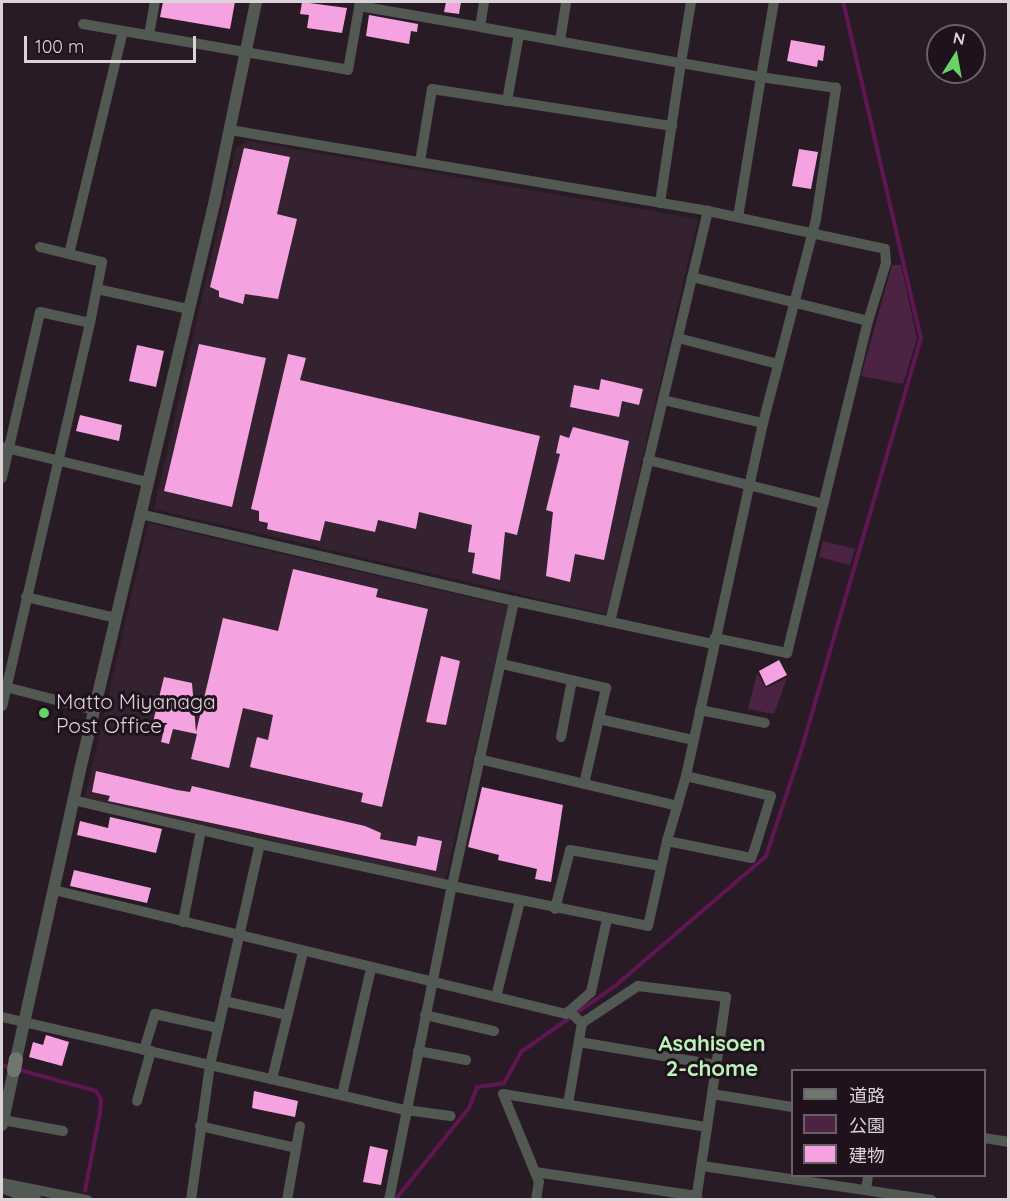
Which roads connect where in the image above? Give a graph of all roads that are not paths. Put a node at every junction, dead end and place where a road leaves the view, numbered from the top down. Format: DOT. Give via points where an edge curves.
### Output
graph roads {
  1 [pos="155,2"];
  2 [pos="256,2"];
  3 [pos="484,2"];
  4 [pos="566,2"];
  5 [pos="691,2"];
  6 [pos="774,2"];
  7 [pos="359,4"];
  8 [pos="83,24"];
  9 [pos="480,27"];
  10 [pos="123,31"];
  11 [pos="519,34"];
  12 [pos="149,35"];
  13 [pos="560,41"];
  14 [pos="244,50"];
  15 [pos="681,63"];
  16 [pos="761,77"];
  17 [pos="507,101"];
  18 [pos="672,126"];
  19 [pos="230,130"];
  20 [pos="420,162"];
  21 [pos="660,203"];
  22 [pos="708,211"];
  23 [pos="738,217"];
  24 [pos="811,232"];
  25 [pos="40,247"];
  26 [pos="69,254"];
  27 [pos="692,277"];
  28 [pos="97,289"];
  29 [pos="793,303"];
  30 [pos="189,309"];
  31 [pos="868,321"];
  32 [pos="90,323"];
  33 [pos="678,338"];
  34 [pos="778,364"];
  35 [pos="663,400"];
  36 [pos="763,423"];
  37 [pos="5,448"];
  38 [pos="58,460"];
  39 [pos="648,460"];
  40 [pos="2,478"];
  41 [pos="148,483"];
  42 [pos="750,487"];
  43 [pos="824,504"];
  44 [pos="140,514"];
  45 [pos="26,597"];
  46 [pos="514,601"];
  47 [pos="116,618"];
  48 [pos="610,622"];
  49 [pos="714,641"];
  50 [pos="502,664"];
  51 [pos="572,680"];
  52 [pos="4,687"];
  53 [pos="2,706"];
  54 [pos="94,710"];
  55 [pos="700,710"];
  56 [pos="599,720"];
  57 [pos="765,723"];
  58 [pos="561,737"];
  59 [pos="693,740"];
  60 [pos="479,759"];
  61 [pos="686,776"];
  62 [pos="584,784"];
  63 [pos="73,800"];
  64 [pos="678,806"];
  65 [pos="201,830"];
  66 [pos="667,841"];
  67 [pos="260,844"];
  68 [pos="661,866"];
  69 [pos="452,886"];
  70 [pos="54,890"];
  71 [pos="520,901"];
  72 [pos="555,909"];
  73 [pos="607,919"];
  74 [pos="183,922"];
  75 [pos="239,936"];
  76 [pos="303,952"];
  77 [pos="371,968"];
  78 [pos="432,982"];
  79 [pos="496,997"];
  80 [pos="224,1001"];
  81 [pos="569,1012"];
  82 [pos="287,1015"];
  83 [pos="425,1016"];
  84 [pos="2,1017"];
  85 [pos="25,1022"];
  86 [pos="581,1022"];
  87 [pos="218,1028"];
  88 [pos="494,1031"];
  89 [pos="579,1042"];
  90 [pos="148,1050"];
  91 [pos="418,1051"];
  92 [pos="466,1060"];
  93 [pos="210,1065"];
  94 [pos="716,1065"];
  95 [pos="272,1079"];
  96 [pos="712,1094"];
  97 [pos="342,1095"];
  98 [pos="137,1101"];
  99 [pos="568,1104"];
  100 [pos="791,1107"];
  101 [pos="406,1110"];
  102 [pos="451,1116"];
  103 [pos="2,1123"];
  104 [pos="200,1126"];
  105 [pos="300,1126"];
  106 [pos="707,1127"];
  107 [pos="63,1131"];
  108 [pos="986,1138"];
  109 [pos="1008,1142"];
  110 [pos="296,1148"];
  111 [pos="702,1166"];
  112 [pos="535,1172"];
  113 [pos="868,1177"];
  114 [pos="2,1185"];
  115 [pos="866,1190"];
  116 [pos="696,1198"];
  117 [pos="84,1199"];
  118 [pos="36,1200"];
  119 [pos="191,1200"];
  120 [pos="287,1200"];
  121 [pos="389,1200"];
  122 [pos="536,1200"];
  123 [pos="931,1200"];
  1 -- 12 [label="street"];
  2 -- 14 [label="street"];
  3 -- 9 [label="street"];
  4 -- 13 [label="street"];
  5 -- 15 [label="street"];
  6 -- 16 [label="street"];
  7 -- 9 [label="street"];
  7 -- 14 [label="street" via="348,70"];
  8 -- 10 [label="street"];
  9 -- 11 [label="street"];
  10 -- 12 [label="street"];
  10 -- 26 [label="street"];
  11 -- 13 [label="street"];
  11 -- 17 [label="street"];
  12 -- 14 [label="street"];
  13 -- 15 [label="street"];
  14 -- 19 [label="street"];
  15 -- 16 [label="street"];
  15 -- 18 [label="street"];
  16 -- 23 [label="street"];
  16 -- 24 [label="street" via="836,88"];
  17 -- 18 [label="street"];
  17 -- 20 [label="street" via="432,89"];
  18 -- 21 [label="street"];
  19 -- 20 [label="street"];
  19 -- 30 [label="street"];
  20 -- 21 [label="street"];
  21 -- 22 [label="street"];
  22 -- 23 [label="street"];
  22 -- 27 [label="street"];
  23 -- 24 [label="street"];
  24 -- 29 [label="street"];
  24 -- 31 [label="street" via="885,249 886,263"];
  25 -- 26 [label="street"];
  26 -- 28 [label="street" via="102,262"];
  27 -- 29 [label="street"];
  27 -- 33 [label="street"];
  28 -- 30 [label="street"];
  28 -- 32 [label="street"];
  29 -- 31 [label="street"];
  29 -- 34 [label="street"];
  30 -- 41 [label="street"];
  31 -- 43 [label="street"];
  32 -- 37 [label="street" via="40,312"];
  32 -- 38 [label="street"];
  33 -- 34 [label="street"];
  33 -- 35 [label="street"];
  34 -- 36 [label="street"];
  35 -- 36 [label="street"];
  35 -- 39 [label="street"];
  36 -- 42 [label="street"];
  37 -- 38 [label="street"];
  37 -- 40 [label="street"];
  38 -- 41 [label="street"];
  38 -- 45 [label="street"];
  39 -- 42 [label="street"];
  39 -- 48 [label="street"];
  41 -- 44 [label="street"];
  42 -- 43 [label="street"];
  42 -- 49 [label="street"];
  43 -- 49 [label="street" via="787,653"];
  44 -- 46 [label="street"];
  44 -- 47 [label="street"];
  45 -- 47 [label="street"];
  45 -- 52 [label="street"];
  46 -- 48 [label="street"];
  46 -- 50 [label="street"];
  47 -- 54 [label="street"];
  48 -- 49 [label="street"];
  49 -- 55 [label="street"];
  50 -- 51 [label="street"];
  50 -- 60 [label="street"];
  51 -- 56 [label="street" via="606,688"];
  51 -- 58 [label="street"];
  52 -- 53 [label="street"];
  52 -- 54 [label="street"];
  54 -- 63 [label="street"];
  55 -- 57 [label="street"];
  55 -- 59 [label="street"];
  56 -- 59 [label="street"];
  56 -- 62 [label="street"];
  59 -- 61 [label="street"];
  60 -- 62 [label="street"];
  60 -- 69 [label="street"];
  61 -- 64 [label="street"];
  61 -- 66 [label="street" via="771,796 751,858"];
  62 -- 64 [label="street"];
  63 -- 65 [label="street"];
  63 -- 70 [label="street"];
  64 -- 66 [label="street"];
  65 -- 67 [label="street"];
  65 -- 74 [label="street"];
  66 -- 68 [label="street"];
  67 -- 69 [label="street"];
  67 -- 75 [label="street"];
  68 -- 72 [label="street" via="570,850"];
  68 -- 73 [label="street" via="648,926"];
  69 -- 71 [label="street"];
  69 -- 78 [label="street"];
  70 -- 74 [label="street"];
  70 -- 85 [label="street"];
  71 -- 72 [label="street"];
  71 -- 79 [label="street"];
  72 -- 73 [label="street"];
  73 -- 81 [label="street" via="591,992"];
  74 -- 75 [label="street"];
  75 -- 76 [label="street"];
  75 -- 80 [label="street"];
  76 -- 77 [label="street"];
  76 -- 82 [label="street"];
  77 -- 78 [label="street"];
  77 -- 97 [label="street"];
  78 -- 79 [label="street"];
  78 -- 83 [label="street"];
  79 -- 81 [label="street"];
  80 -- 82 [label="street"];
  80 -- 87 [label="street"];
  81 -- 86 [label="street"];
  82 -- 95 [label="street"];
  83 -- 88 [label="street"];
  83 -- 91 [label="street"];
  84 -- 85 [label="street"];
  85 -- 90 [label="street"];
  85 -- 103 [label="street"];
  86 -- 89 [label="street"];
  86 -- 94 [label="street" via="638,986 726,997"];
  87 -- 90 [label="street" via="155,1014"];
  87 -- 93 [label="street"];
  89 -- 94 [label="street"];
  89 -- 99 [label="street"];
  90 -- 93 [label="street"];
  90 -- 98 [label="street"];
  91 -- 92 [label="street"];
  91 -- 101 [label="street"];
  93 -- 95 [label="street"];
  93 -- 104 [label="street"];
  94 -- 96 [label="street"];
  95 -- 97 [label="street"];
  96 -- 100 [label="street"];
  96 -- 106 [label="street"];
  97 -- 101 [label="street"];
  99 -- 106 [label="street"];
  99 -- 112 [label="street" via="503,1094"];
  101 -- 102 [label="street"];
  101 -- 121 [label="street"];
  103 -- 107 [label="street"];
  104 -- 110 [label="street"];
  104 -- 119 [label="street"];
  105 -- 110 [label="street"];
  106 -- 111 [label="street"];
  108 -- 109 [label="street"];
  110 -- 120 [label="street"];
  111 -- 115 [label="street"];
  111 -- 116 [label="street"];
  112 -- 116 [label="street"];
  112 -- 122 [label="street" via="539,1182"];
  113 -- 115 [label="street"];
  114 -- 117 [label="street"];
  114 -- 118 [label="street"];
  115 -- 123 [label="street"];
}
